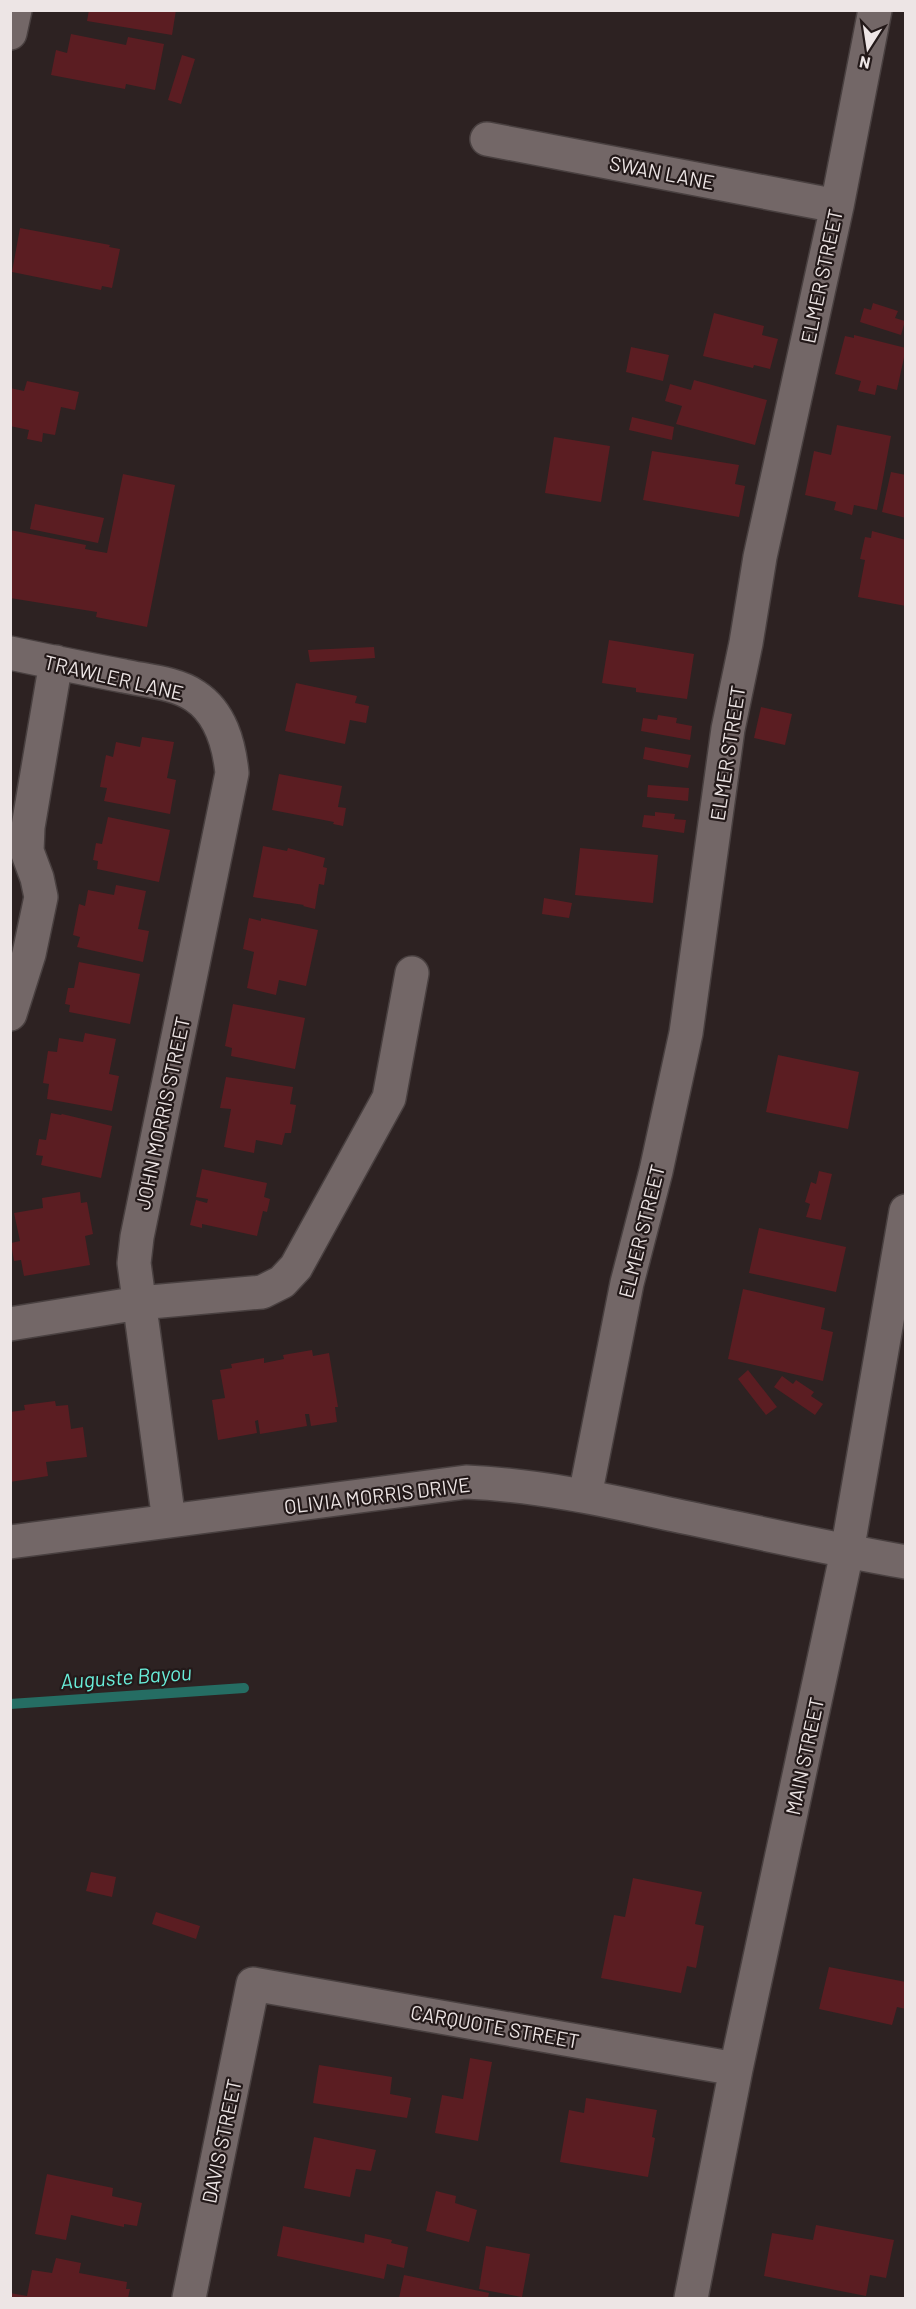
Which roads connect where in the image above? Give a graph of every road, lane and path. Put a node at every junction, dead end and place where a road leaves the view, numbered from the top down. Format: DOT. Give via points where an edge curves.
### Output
graph roads {
  1 [pos="15,10"];
  2 [pos="875,10"];
  3 [pos="10,33"];
  4 [pos="487,139"];
  5 [pos="837,206"];
  6 [pos="10,653"];
  7 [pos="56,662"];
  8 [pos="212,711"];
  9 [pos="412,973"];
  10 [pos="10,1014"];
  11 [pos="906,1211"];
  12 [pos="139,1303"];
  13 [pos="10,1324"];
  14 [pos="585,1496"];
  15 [pos="170,1521"];
  16 [pos="10,1542"];
  17 [pos="847,1552"];
  18 [pos="906,1562"];
  19 [pos="254,1984"];
  20 [pos="736,2069"];
  21 [pos="189,2298"];
  22 [pos="691,2298"];
  1 -- 3 [label="street"];
  2 -- 5 [label="street, ELMER STREET"];
  4 -- 5 [label="street, SWAN LANE"];
  5 -- 14 [label="street, ELMER STREET" via="760,557 728,729 686,1033 627,1283"];
  6 -- 7 [label="street, TRAWLER LANE"];
  7 -- 8 [label="street, TRAWLER LANE" via="167,685 195,696"];
  7 -- 10 [label="street" via="28,827 27,851 41,897"];
  8 -- 12 [label="street, JOHN MORRIS STREET" via="223,731 232,773 136,1237 134,1263"];
  9 -- 12 [label="street" via="389,1098 296,1268 282,1282 262,1292"];
  11 -- 17 [label="street, MAIN STREET"];
  12 -- 13 [label="street"];
  12 -- 15 [label="street, JOHN MORRIS STREET"];
  14 -- 15 [label="street, OLIVIA MORRIS DRIVE" via="466,1482"];
  14 -- 17 [label="street, OLIVIA MORRIS DRIVE"];
  15 -- 16 [label="street, OLIVIA MORRIS DRIVE"];
  17 -- 18 [label="street, OLIVIA MORRIS DRIVE"];
  17 -- 20 [label="street, MAIN STREET"];
  19 -- 20 [label="street, CARQUOTE STREET"];
  19 -- 21 [label="street, DAVIS STREET"];
  20 -- 22 [label="street, MAIN STREET"];
}
